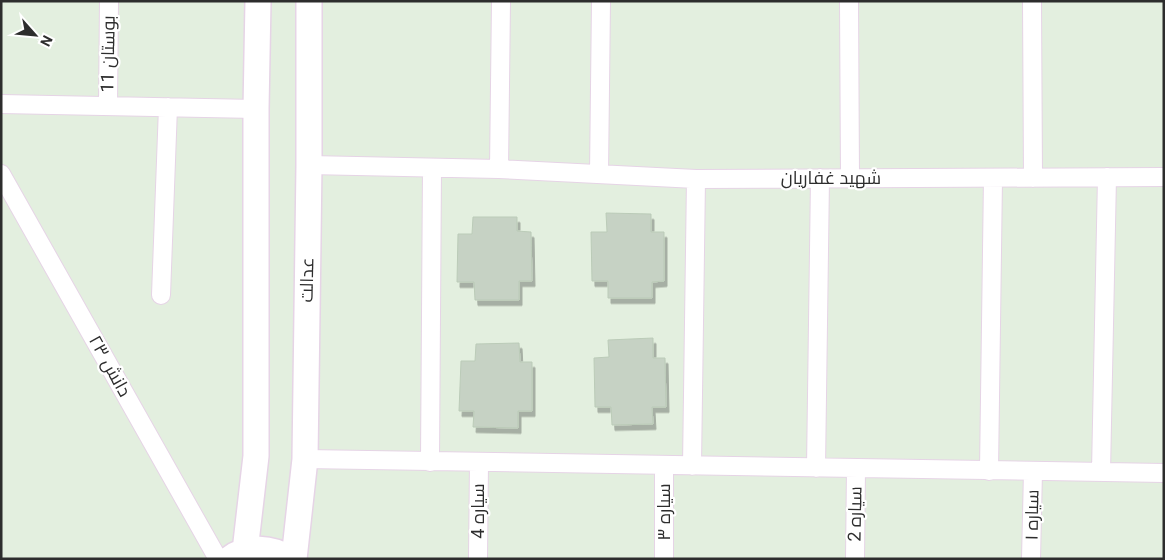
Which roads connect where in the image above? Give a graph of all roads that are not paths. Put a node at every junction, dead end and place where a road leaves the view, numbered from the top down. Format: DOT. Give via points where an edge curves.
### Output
graph roads {
  1 [pos="109,1"];
  2 [pos="258,1"];
  3 [pos="309,1"];
  4 [pos="500,1"];
  5 [pos="601,1"];
  6 [pos="850,1"];
  7 [pos="1032,1"];
  8 [pos="1,104"];
  9 [pos="108,106"];
  10 [pos="168,107"];
  11 [pos="256,109"];
  12 [pos="309,165"];
  13 [pos="432,168"];
  14 [pos="499,169"];
  15 [pos="1,174"];
  16 [pos="598,174"];
  17 [pos="1107,177"];
  18 [pos="1164,177"];
  19 [pos="820,178"];
  20 [pos="850,178"];
  21 [pos="993,178"];
  22 [pos="1033,178"];
  23 [pos="696,179"];
  24 [pos="161,295"];
  25 [pos="305,459"];
  26 [pos="430,462"];
  27 [pos="478,463"];
  28 [pos="664,466"];
  29 [pos="692,466"];
  30 [pos="816,468"];
  31 [pos="856,469"];
  32 [pos="989,471"];
  33 [pos="1033,471"];
  34 [pos="1101,472"];
  35 [pos="1164,473"];
  36 [pos="237,555"];
  37 [pos="218,559"];
  38 [pos="290,559"];
  39 [pos="294,559"];
  40 [pos="478,559"];
  41 [pos="664,559"];
  42 [pos="855,559"];
  43 [pos="1031,559"];
  1 -- 9 [label="street, بوستان 11"];
  2 -- 11 [label="street"];
  3 -- 12 [label="street, عدالت"];
  4 -- 14 [label="street"];
  5 -- 16 [label="street"];
  6 -- 20 [label="street"];
  7 -- 22 [label="street"];
  8 -- 9 [label="street"];
  9 -- 10 [label="street"];
  10 -- 11 [label="street"];
  10 -- 24 [label="street"];
  11 -- 36 [label="street" via="256,456"];
  12 -- 13 [label="street, شهید غفاریان"];
  12 -- 25 [label="street, عدالت"];
  13 -- 14 [label="street, شهید غفاریان"];
  13 -- 26 [label="street"];
  14 -- 16 [label="street, شهید غفاریان"];
  15 -- 37 [label="street, دانش ۲۳"];
  16 -- 23 [label="street, شهید غفاریان"];
  17 -- 18 [label="street, شهید غفاریان"];
  17 -- 22 [label="street, شهید غفاریان"];
  17 -- 34 [label="street"];
  19 -- 20 [label="street, شهید غفاریان"];
  19 -- 23 [label="street, شهید غفاریان"];
  19 -- 30 [label="street"];
  20 -- 21 [label="street, شهید غفاریان"];
  21 -- 22 [label="street, شهید غفاریان"];
  21 -- 32 [label="street"];
  23 -- 29 [label="street"];
  25 -- 26 [label="street"];
  25 -- 39 [label="street, عدالت"];
  26 -- 27 [label="street"];
  27 -- 28 [label="street"];
  27 -- 40 [label="street, سیاره 4"];
  28 -- 29 [label="street"];
  28 -- 41 [label="street, سیاره ۳"];
  29 -- 30 [label="street"];
  30 -- 31 [label="street"];
  31 -- 32 [label="street"];
  31 -- 42 [label="street, سیاره 2"];
  32 -- 33 [label="street"];
  33 -- 34 [label="street"];
  33 -- 43 [label="street, سیاره ۱"];
  34 -- 35 [label="street"];
  36 -- 38 [label="street" via="258,549 271,550"];
}
